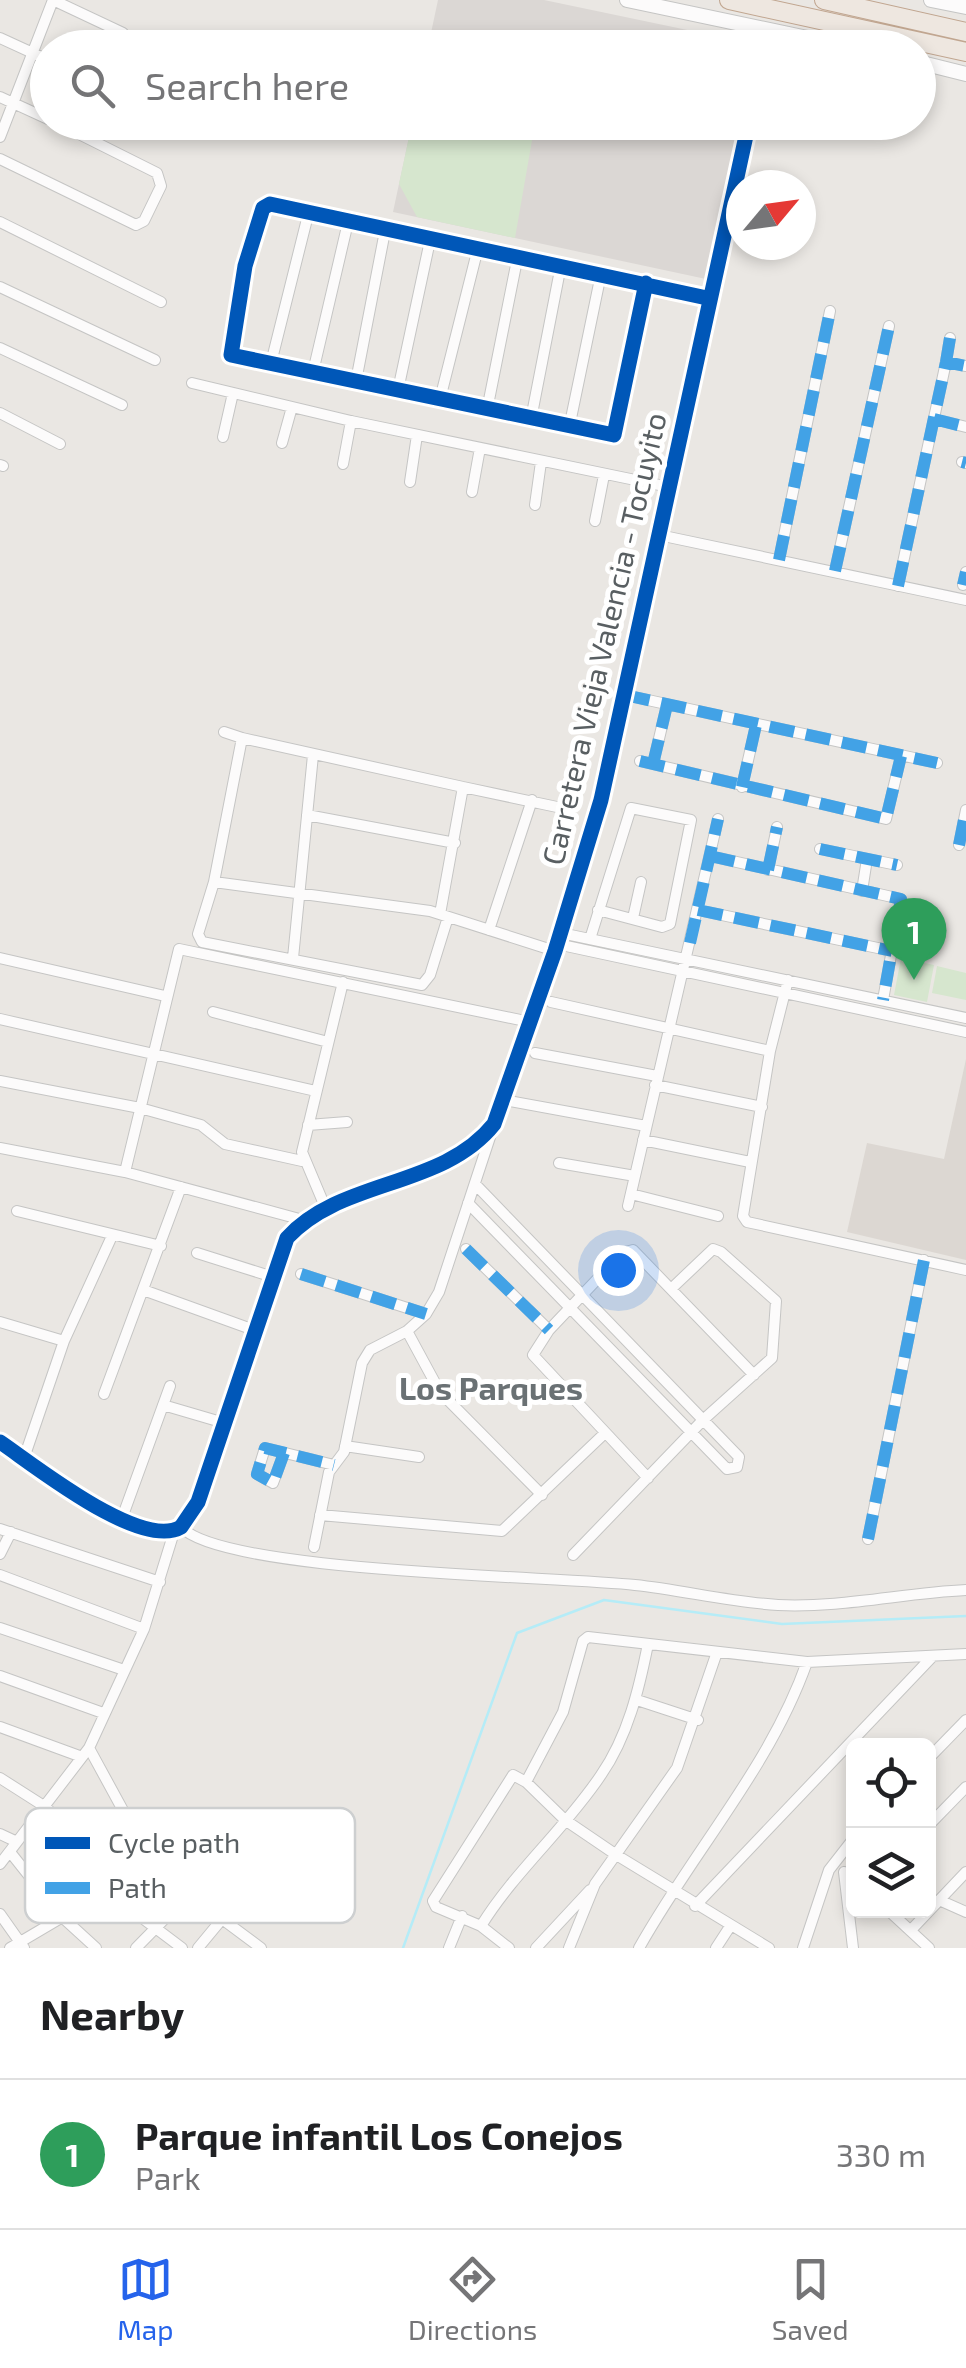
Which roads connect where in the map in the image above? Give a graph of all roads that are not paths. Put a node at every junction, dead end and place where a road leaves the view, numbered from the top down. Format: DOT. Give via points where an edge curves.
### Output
graph roads {
  1 [pos="627,0"];
  2 [pos="729,0"];
  3 [pos="824,0"];
  4 [pos="931,0"];
  5 [pos="966,7"];
  6 [pos="41,30"];
  7 [pos="116,30"];
  8 [pos="766,30"];
  9 [pos="866,30"];
  10 [pos="966,32"];
  11 [pos="0,38"];
  12 [pos="936,45"];
  13 [pos="966,52"];
  14 [pos="30,53"];
  15 [pos="30,59"];
  16 [pos="936,66"];
  17 [pos="936,69"];
  18 [pos="966,74"];
  19 [pos="966,83"];
  20 [pos="0,97"];
  21 [pos="14,103"];
  22 [pos="30,111"];
  23 [pos="0,137"];
  24 [pos="91,140"];
  25 [pos="745,140"];
  26 [pos="0,160"];
  27 [pos="309,211"];
  28 [pos="349,218"];
  29 [pos="0,222"];
  30 [pos="386,226"];
  31 [pos="431,236"];
  32 [pos="478,248"];
  33 [pos="518,256"];
  34 [pos="561,266"];
  35 [pos="601,274"];
  36 [pos="646,283"];
  37 [pos="0,287"];
  38 [pos="708,298"];
  39 [pos="161,302"];
  40 [pos="830,310"];
  41 [pos="889,326"];
  42 [pos="950,338"];
  43 [pos="0,348"];
  44 [pos="155,360"];
  45 [pos="946,362"];
  46 [pos="271,363"];
  47 [pos="966,366"];
  48 [pos="313,372"];
  49 [pos="356,381"];
  50 [pos="192,383"];
  51 [pos="398,390"];
  52 [pos="233,394"];
  53 [pos="440,400"];
  54 [pos="122,405"];
  55 [pos="292,407"];
  56 [pos="487,410"];
  57 [pos="0,413"];
  58 [pos="530,419"];
  59 [pos="934,420"];
  60 [pos="351,421"];
  61 [pos="569,428"];
  62 [pos="966,428"];
  63 [pos="417,435"];
  64 [pos="223,437"];
  65 [pos="282,443"];
  66 [pos="60,444"];
  67 [pos="480,448"];
  68 [pos="542,462"];
  69 [pos="343,464"];
  70 [pos="604,475"];
  71 [pos="410,482"];
  72 [pos="669,487"];
  73 [pos="472,492"];
  74 [pos="534,505"];
  75 [pos="595,521"];
  76 [pos="659,535"];
  77 [pos="779,560"];
  78 [pos="835,571"];
  79 [pos="966,572"];
  80 [pos="964,585"];
  81 [pos="898,586"];
  82 [pos="966,600"];
  83 [pos="626,695"];
  84 [pos="667,705"];
  85 [pos="756,725"];
  86 [pos="224,732"];
  87 [pos="242,738"];
  88 [pos="313,755"];
  89 [pos="901,756"];
  90 [pos="640,761"];
  91 [pos="937,763"];
  92 [pos="653,764"];
  93 [pos="463,786"];
  94 [pos="742,787"];
  95 [pos="532,800"];
  96 [pos="557,807"];
  97 [pos="966,810"];
  98 [pos="307,815"];
  99 [pos="718,819"];
  100 [pos="777,827"];
  101 [pos="454,843"];
  102 [pos="958,845"];
  103 [pos="820,849"];
  104 [pos="710,856"];
  105 [pos="867,859"];
  106 [pos="896,865"];
  107 [pos="768,870"];
  108 [pos="214,882"];
  109 [pos="641,882"];
  110 [pos="862,891"];
  111 [pos="303,896"];
  112 [pos="598,910"];
  113 [pos="698,910"];
  114 [pos="444,916"];
  115 [pos="633,918"];
  116 [pos="488,930"];
  117 [pos="590,939"];
  118 [pos="558,942"];
  119 [pos="892,951"];
  120 [pos="0,958"];
  121 [pos="294,958"];
  122 [pos="684,964"];
  123 [pos="788,980"];
  124 [pos="342,982"];
  125 [pos="785,993"];
  126 [pos="165,996"];
  127 [pos="883,1000"];
  128 [pos="551,1002"];
  129 [pos="213,1012"];
  130 [pos="966,1018"];
  131 [pos="0,1019"];
  132 [pos="530,1022"];
  133 [pos="668,1030"];
  134 [pos="966,1032"];
  135 [pos="328,1042"];
  136 [pos="770,1051"];
  137 [pos="153,1052"];
  138 [pos="535,1052"];
  139 [pos="0,1081"];
  140 [pos="656,1081"];
  141 [pos="316,1091"];
  142 [pos="504,1100"];
  143 [pos="762,1107"];
  144 [pos="140,1108"];
  145 [pos="347,1122"];
  146 [pos="494,1124"];
  147 [pos="308,1125"];
  148 [pos="646,1126"];
  149 [pos="643,1140"];
  150 [pos="0,1148"];
  151 [pos="302,1161"];
  152 [pos="750,1162"];
  153 [pos="559,1163"];
  154 [pos="125,1172"];
  155 [pos="635,1176"];
  156 [pos="474,1184"];
  157 [pos="181,1187"];
  158 [pos="468,1203"];
  159 [pos="326,1210"];
  160 [pos="17,1211"];
  161 [pos="718,1216"];
  162 [pos="304,1220"];
  163 [pos="112,1236"];
  164 [pos="161,1246"];
  165 [pos="466,1249"];
  166 [pos="197,1253"];
  167 [pos="924,1260"];
  168 [pos="966,1270"];
  169 [pos="301,1274"];
  170 [pos="273,1277"];
  171 [pos="670,1289"];
  172 [pos="146,1291"];
  173 [pos="584,1296"];
  174 [pos="571,1309"];
  175 [pos="426,1314"];
  176 [pos="0,1322"];
  177 [pos="254,1330"];
  178 [pos="549,1330"];
  179 [pos="407,1331"];
  180 [pos="64,1342"];
  181 [pos="754,1374"];
  182 [pos="170,1386"];
  183 [pos="104,1394"];
  184 [pos="164,1405"];
  185 [pos="703,1420"];
  186 [pos="221,1422"];
  187 [pos="692,1432"];
  188 [pos="605,1433"];
  189 [pos="0,1442"];
  190 [pos="346,1446"];
  191 [pos="284,1453"];
  192 [pos="419,1457"];
  193 [pos="24,1458"];
  194 [pos="334,1465"];
  195 [pos="648,1478"];
  196 [pos="542,1495"];
  197 [pos="320,1515"];
  198 [pos="122,1518"];
  199 [pos="177,1530"];
  200 [pos="5,1531"];
  201 [pos="868,1539"];
  202 [pos="314,1546"];
  203 [pos="0,1554"];
  204 [pos="573,1555"];
  205 [pos="0,1575"];
  206 [pos="160,1582"];
  207 [pos="966,1590"];
  208 [pos="0,1628"];
  209 [pos="144,1628"];
  210 [pos="648,1644"];
  211 [pos="718,1652"];
  212 [pos="966,1654"];
  213 [pos="931,1658"];
  214 [pos="807,1662"];
  215 [pos="124,1670"];
  216 [pos="0,1676"];
  217 [pos="637,1700"];
  218 [pos="103,1713"];
  219 [pos="698,1720"];
  220 [pos="966,1720"];
  221 [pos="0,1727"];
  222 [pos="936,1750"];
  223 [pos="86,1753"];
  224 [pos="0,1778"];
  225 [pos="526,1782"];
  226 [pos="966,1787"];
  227 [pos="47,1808"];
  228 [pos="121,1808"];
  229 [pos="936,1818"];
  230 [pos="565,1820"];
  231 [pos="25,1832"];
  232 [pos="0,1834"];
  233 [pos="12,1846"];
  234 [pos="846,1847"];
  235 [pos="618,1856"];
  236 [pos="833,1862"];
  237 [pos="0,1864"];
  238 [pos="25,1865"];
  239 [pos="844,1872"];
  240 [pos="966,1872"];
  241 [pos="595,1884"];
  242 [pos="672,1889"];
  243 [pos="939,1900"];
  244 [pos="695,1906"];
  245 [pos="966,1912"];
  246 [pos="0,1914"];
  247 [pos="462,1916"];
  248 [pos="897,1918"];
  249 [pos="51,1923"];
  250 [pos="69,1923"];
  251 [pos="151,1923"];
  252 [pos="162,1923"];
  253 [pos="219,1923"];
  254 [pos="227,1923"];
  255 [pos="481,1926"];
  256 [pos="157,1928"];
  257 [pos="730,1928"];
  258 [pos="910,1930"];
  259 [pos="17,1946"];
  260 [pos="96,1948"];
  261 [pos="136,1948"];
  262 [pos="182,1948"];
  263 [pos="198,1948"];
  264 [pos="261,1948"];
  265 [pos="449,1948"];
  266 [pos="509,1948"];
  267 [pos="536,1948"];
  268 [pos="569,1948"];
  269 [pos="639,1948"];
  270 [pos="716,1948"];
  271 [pos="769,1948"];
  272 [pos="803,1948"];
  273 [pos="853,1948"];
  274 [pos="929,1948"];
  1 -- 8 [label="street"];
  2 -- 9 [label="highway"];
  3 -- 10 [label="highway"];
  4 -- 5 [label="street"];
  6 -- 7 [label="street" via="53,0"];
  11 -- 14 [label="street"];
  12 -- 13 [label="highway"];
  15 -- 21 [label="street"];
  16 -- 18 [label="street"];
  17 -- 19 [label="street"];
  20 -- 21 [label="street"];
  21 -- 22 [label="street"];
  21 -- 23 [label="street"];
  24 -- 26 [label="street" via="158,173 161,186 144,221 136,225"];
  25 -- 38 [label="street, Carretera Vieja Valencia - Tocuyito"];
  27 -- 28 [label="street"];
  27 -- 46 [label="street"];
  27 -- 46 [label="street" via="263,208 245,266 231,355"];
  28 -- 30 [label="street"];
  28 -- 48 [label="street"];
  29 -- 39 [label="street"];
  30 -- 31 [label="street"];
  30 -- 49 [label="street"];
  31 -- 32 [label="street"];
  31 -- 51 [label="street"];
  32 -- 33 [label="street"];
  32 -- 53 [label="street"];
  33 -- 34 [label="street"];
  33 -- 56 [label="street"];
  34 -- 35 [label="street"];
  34 -- 58 [label="street"];
  35 -- 36 [label="street"];
  35 -- 61 [label="street"];
  36 -- 38 [label="street"];
  36 -- 61 [label="street" via="614,435"];
  37 -- 44 [label="street"];
  38 -- 72 [label="street, Carretera Vieja Valencia - Tocuyito"];
  40 -- 77 [label="street"];
  41 -- 78 [label="street"];
  42 -- 45 [label="street"];
  43 -- 54 [label="street"];
  45 -- 47 [label="street"];
  45 -- 59 [label="street"];
  46 -- 48 [label="street"];
  48 -- 49 [label="street"];
  49 -- 51 [label="street"];
  50 -- 52 [label="street"];
  51 -- 53 [label="street"];
  52 -- 55 [label="street"];
  52 -- 64 [label="street"];
  53 -- 56 [label="street"];
  55 -- 60 [label="street"];
  55 -- 65 [label="street"];
  56 -- 58 [label="street"];
  57 -- 66 [label="street"];
  58 -- 61 [label="street"];
  59 -- 62 [label="street"];
  59 -- 81 [label="street"];
  60 -- 63 [label="street"];
  60 -- 69 [label="street"];
  63 -- 67 [label="street"];
  63 -- 71 [label="street"];
  67 -- 68 [label="street"];
  67 -- 73 [label="street"];
  68 -- 70 [label="street"];
  68 -- 74 [label="street"];
  70 -- 72 [label="street"];
  70 -- 75 [label="street"];
  72 -- 76 [label="street, Carretera Vieja Valencia - Tocuyito"];
  76 -- 77 [label="street"];
  76 -- 83 [label="street, Carretera Vieja Valencia - Tocuyito"];
  77 -- 78 [label="street"];
  78 -- 81 [label="street"];
  79 -- 80 [label="street"];
  81 -- 82 [label="street"];
  83 -- 84 [label="street"];
  83 -- 118 [label="street, Carretera Vieja Valencia - Tocuyito"];
  84 -- 85 [label="street"];
  84 -- 92 [label="street"];
  85 -- 89 [label="street"];
  85 -- 94 [label="street"];
  86 -- 87 [label="street"];
  87 -- 88 [label="street"];
  87 -- 108 [label="street"];
  88 -- 93 [label="street"];
  88 -- 98 [label="street"];
  89 -- 91 [label="street"];
  89 -- 94 [label="street" via="886,819"];
  90 -- 92 [label="street"];
  92 -- 94 [label="street"];
  93 -- 95 [label="street"];
  93 -- 101 [label="street"];
  95 -- 96 [label="street"];
  95 -- 116 [label="street"];
  97 -- 102 [label="street"];
  98 -- 101 [label="street"];
  98 -- 111 [label="street"];
  99 -- 104 [label="street"];
  100 -- 107 [label="street"];
  101 -- 114 [label="street"];
  103 -- 105 [label="street"];
  104 -- 107 [label="street"];
  104 -- 113 [label="street"];
  105 -- 106 [label="street"];
  105 -- 110 [label="street"];
  107 -- 110 [label="street"];
  108 -- 111 [label="street"];
  108 -- 121 [label="street" via="198,934 202,942"];
  109 -- 115 [label="street"];
  110 -- 119 [label="street" via="900,899"];
  111 -- 114 [label="street"];
  111 -- 121 [label="street"];
  112 -- 115 [label="street"];
  112 -- 115 [label="street" via="630,808 691,820 670,924"];
  112 -- 117 [label="street"];
  113 -- 119 [label="street"];
  113 -- 122 [label="street"];
  114 -- 116 [label="street"];
  114 -- 121 [label="street" via="422,985"];
  116 -- 118 [label="street"];
  117 -- 118 [label="street"];
  117 -- 122 [label="street"];
  118 -- 122 [label="street"];
  118 -- 132 [label="street, Carretera Vieja Valencia - Tocuyito"];
  119 -- 127 [label="street"];
  120 -- 126 [label="street"];
  122 -- 123 [label="street"];
  122 -- 125 [label="street"];
  122 -- 133 [label="street"];
  123 -- 125 [label="street"];
  123 -- 127 [label="street"];
  124 -- 126 [label="street" via="182,948"];
  124 -- 132 [label="street"];
  124 -- 135 [label="street"];
  125 -- 134 [label="street"];
  125 -- 136 [label="street"];
  126 -- 137 [label="street"];
  127 -- 130 [label="street"];
  128 -- 133 [label="street"];
  129 -- 135 [label="street"];
  131 -- 137 [label="street"];
  132 -- 142 [label="street, Carretera Vieja Valencia - Tocuyito"];
  133 -- 136 [label="street"];
  133 -- 140 [label="street"];
  135 -- 141 [label="street"];
  136 -- 143 [label="street"];
  137 -- 141 [label="street"];
  137 -- 144 [label="street"];
  138 -- 140 [label="street"];
  139 -- 144 [label="street"];
  140 -- 143 [label="street"];
  140 -- 148 [label="street"];
  141 -- 147 [label="street"];
  142 -- 146 [label="street, Carretera Vieja Valencia - Tocuyito"];
  142 -- 148 [label="street"];
  143 -- 152 [label="street"];
  144 -- 151 [label="street" via="201,1125 226,1144"];
  144 -- 154 [label="street"];
  145 -- 147 [label="street"];
  146 -- 156 [label="street"];
  146 -- 159 [label="street, Carretera Vieja Valencia - Tocuyito" via="476,1147 442,1166"];
  147 -- 151 [label="street"];
  148 -- 149 [label="street"];
  149 -- 152 [label="street"];
  149 -- 155 [label="street"];
  150 -- 154 [label="street"];
  151 -- 159 [label="street"];
  152 -- 167 [label="street" via="740,1211 748,1222"];
  153 -- 155 [label="street"];
  154 -- 157 [label="street"];
  155 -- 161 [label="street" via="630,1200"];
  156 -- 158 [label="street"];
  156 -- 173 [label="street"];
  157 -- 162 [label="street"];
  157 -- 164 [label="street"];
  158 -- 174 [label="street"];
  158 -- 175 [label="street"];
  159 -- 162 [label="street, Carretera Vieja Valencia - Tocuyito"];
  160 -- 163 [label="street"];
  162 -- 170 [label="street" via="287,1238"];
  163 -- 164 [label="street"];
  163 -- 180 [label="street"];
  164 -- 172 [label="street"];
  165 -- 178 [label="street"];
  166 -- 170 [label="street"];
  167 -- 168 [label="street"];
  167 -- 201 [label="street"];
  169 -- 175 [label="street"];
  170 -- 177 [label="street"];
  171 -- 173 [label="street" via="627,1250"];
  171 -- 181 [label="street"];
  171 -- 181 [label="street" via="716,1249 776,1301 772,1358"];
  172 -- 177 [label="street"];
  172 -- 183 [label="street"];
  173 -- 174 [label="street"];
  173 -- 185 [label="street"];
  174 -- 178 [label="street"];
  174 -- 187 [label="street"];
  175 -- 179 [label="street"];
  176 -- 180 [label="street"];
  177 -- 186 [label="street"];
  178 -- 188 [label="street" via="534,1348 534,1362"];
  179 -- 190 [label="street" via="370,1350 362,1362"];
  179 -- 196 [label="street" via="440,1392"];
  180 -- 193 [label="street"];
  181 -- 185 [label="street"];
  182 -- 184 [label="street"];
  184 -- 186 [label="street"];
  184 -- 198 [label="street"];
  185 -- 187 [label="street"];
  185 -- 187 [label="street" via="739,1457 737,1466 728,1469"];
  186 -- 199 [label="street" via="198,1502"];
  187 -- 195 [label="street"];
  188 -- 195 [label="street"];
  188 -- 196 [label="street"];
  189 -- 193 [label="street"];
  190 -- 192 [label="street"];
  190 -- 194 [label="street"];
  191 -- 194 [label="street"];
  193 -- 198 [label="street" via="46,1479"];
  194 -- 197 [label="street"];
  195 -- 204 [label="street"];
  196 -- 197 [label="street" via="502,1531"];
  197 -- 202 [label="street"];
  198 -- 199 [label="street" via="159,1532"];
  199 -- 206 [label="street"];
  199 -- 207 [label="street" via="206,1545 298,1560 634,1585 778,1605"];
  200 -- 203 [label="street"];
  200 -- 206 [label="street"];
  205 -- 209 [label="street"];
  206 -- 209 [label="street"];
  208 -- 215 [label="street"];
  209 -- 215 [label="street"];
  210 -- 211 [label="street"];
  210 -- 217 [label="street"];
  210 -- 225 [label="street" via="585,1638 563,1712"];
  211 -- 214 [label="street"];
  211 -- 219 [label="street"];
  212 -- 213 [label="street"];
  213 -- 214 [label="street"];
  213 -- 244 [label="street"];
  214 -- 242 [label="street" via="758,1764"];
  215 -- 218 [label="street"];
  216 -- 218 [label="street"];
  217 -- 219 [label="street"];
  217 -- 230 [label="street" via="603,1772"];
  218 -- 223 [label="street"];
  219 -- 235 [label="street" via="678,1768"];
  220 -- 222 [label="street"];
  221 -- 223 [label="street"];
  223 -- 227 [label="street"];
  223 -- 228 [label="street"];
  224 -- 227 [label="street"];
  225 -- 230 [label="street"];
  225 -- 247 [label="street" via="510,1776 434,1898 436,1907"];
  226 -- 229 [label="street"];
  230 -- 235 [label="street"];
  230 -- 255 [label="street" via="505,1887"];
  231 -- 233 [label="street"];
  232 -- 233 [label="street"];
  233 -- 237 [label="street"];
  233 -- 238 [label="street"];
  234 -- 236 [label="street"];
  235 -- 241 [label="street"];
  235 -- 242 [label="street"];
  236 -- 239 [label="street"];
  236 -- 272 [label="street"];
  239 -- 273 [label="street"];
  240 -- 243 [label="street"];
  241 -- 267 [label="street"];
  241 -- 268 [label="street"];
  242 -- 244 [label="street"];
  242 -- 269 [label="street"];
  243 -- 245 [label="street"];
  243 -- 258 [label="street"];
  244 -- 257 [label="street"];
  246 -- 259 [label="street"];
  247 -- 255 [label="street"];
  247 -- 265 [label="street"];
  248 -- 258 [label="street"];
  249 -- 259 [label="street"];
  250 -- 260 [label="street"];
  251 -- 256 [label="street"];
  252 -- 256 [label="street"];
  253 -- 263 [label="street"];
  254 -- 264 [label="street"];
  255 -- 266 [label="street"];
  256 -- 261 [label="street"];
  256 -- 262 [label="street"];
  257 -- 270 [label="street"];
  257 -- 271 [label="street"];
  258 -- 274 [label="street"];
}
